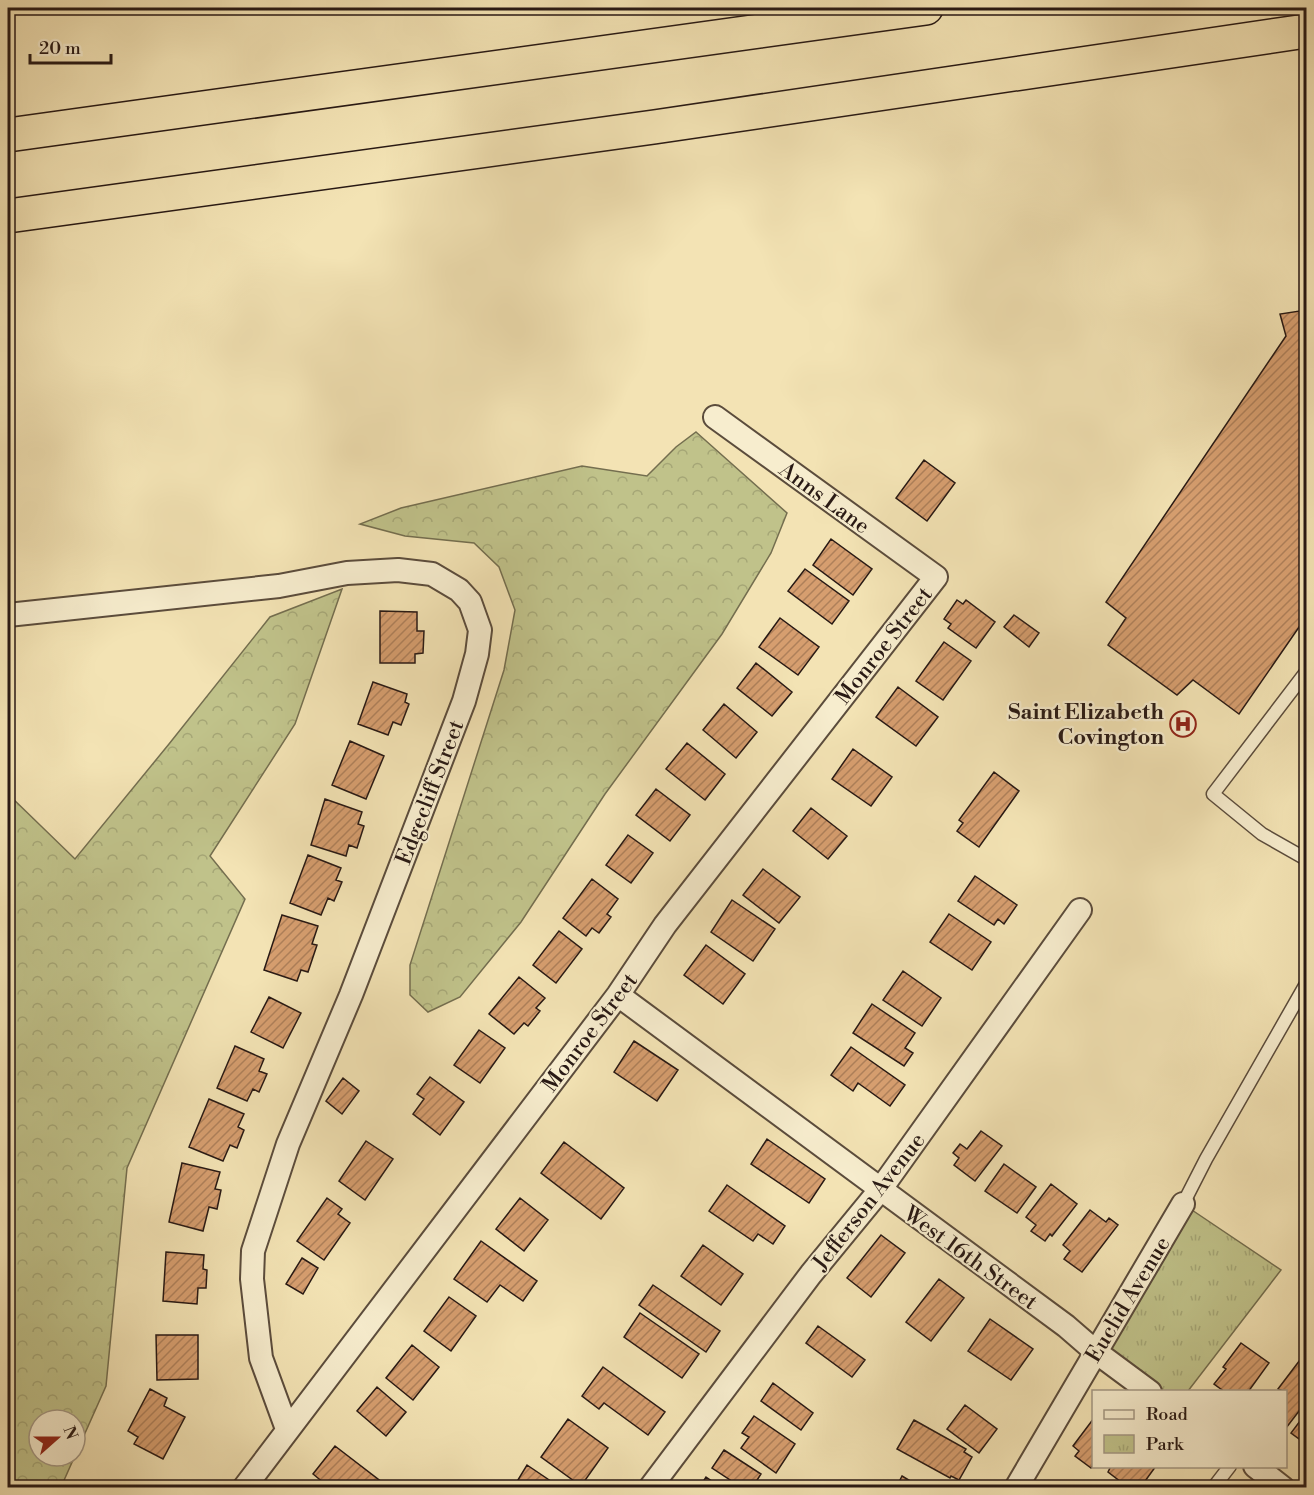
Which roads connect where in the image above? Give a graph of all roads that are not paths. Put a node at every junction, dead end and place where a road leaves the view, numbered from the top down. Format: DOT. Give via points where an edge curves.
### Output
graph roads {
  1 [pos="926,8"];
  2 [pos="1306,31"];
  3 [pos="1264,36"];
  4 [pos="1306,36"];
  5 [pos="8,135"];
  6 [pos="8,216"];
  7 [pos="715,417"];
  8 [pos="936,577"];
  9 [pos="8,615"];
  10 [pos="1306,672"];
  11 [pos="1306,859"];
  12 [pos="1080,910"];
  13 [pos="1306,984"];
  14 [pos="618,995"];
  15 [pos="880,1190"];
  16 [pos="1183,1204"];
  17 [pos="1096,1352"];
  18 [pos="1147,1390"];
  19 [pos="287,1429"];
  20 [pos="1229,1468"];
  21 [pos="1256,1468"];
  22 [pos="1020,1486"];
  23 [pos="244,1488"];
  24 [pos="650,1488"];
  25 [pos="1213,1488"];
  26 [pos="1283,1488"];
  1 -- 5 [label="highway"];
  2 -- 3 [label="highway"];
  3 -- 4 [label="highway"];
  3 -- 6 [label="highway" via="654,128"];
  7 -- 8 [label="street, Anns Lane"];
  8 -- 14 [label="street, Monroe Street" via="665,925"];
  9 -- 19 [label="street, Edgecliff Street" via="398,570 432,574 459,590 470,602 480,630 464,701 351,994 288,1144 253,1251 252,1279 261,1358"];
  10 -- 11 [label="lane" via="1213,794 1262,834"];
  12 -- 15 [label="street, Jefferson Avenue"];
  13 -- 16 [label="lane"];
  14 -- 15 [label="street, West 16th Street"];
  14 -- 19 [label="street, Monroe Street"];
  15 -- 17 [label="street, West 16th Street"];
  15 -- 24 [label="street, Jefferson Avenue" via="811,1274"];
  16 -- 17 [label="street, Euclid Avenue"];
  17 -- 18 [label="street, West 16th Street"];
  17 -- 22 [label="street, Euclid Avenue"];
  19 -- 23 [label="street, Monroe Street"];
  20 -- 25 [label="lane"];
  21 -- 26 [label="street"];
}
